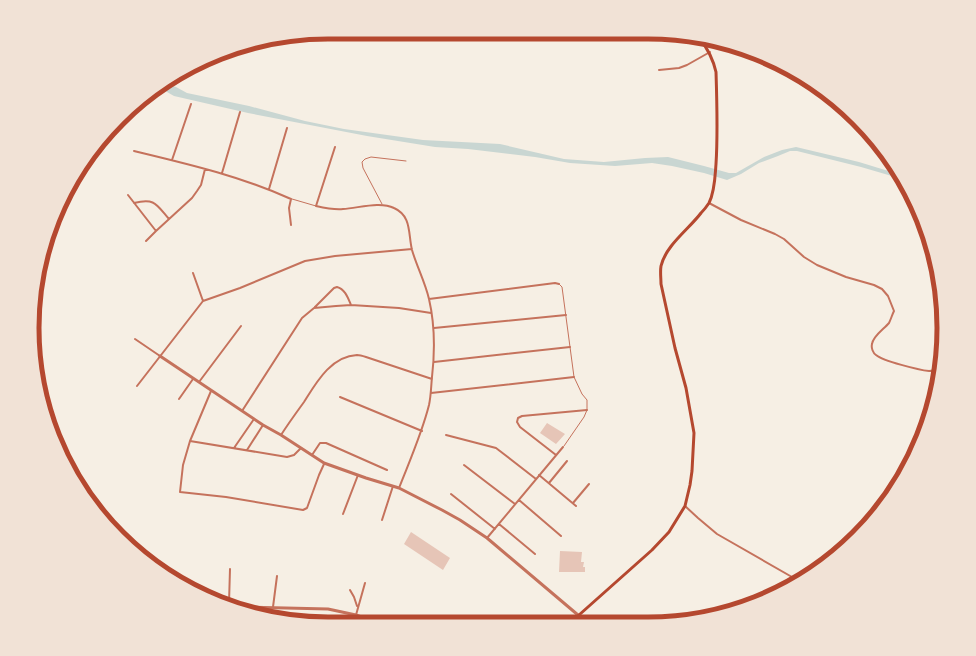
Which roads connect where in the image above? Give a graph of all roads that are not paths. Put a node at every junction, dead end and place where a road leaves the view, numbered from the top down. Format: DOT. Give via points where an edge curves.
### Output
graph roads {
  1 [pos="705,45"];
  2 [pos="710,52"];
  3 [pos="659,70"];
  4 [pos="191,104"];
  5 [pos="240,112"];
  6 [pos="287,128"];
  7 [pos="335,146"];
  8 [pos="134,151"];
  9 [pos="172,160"];
  10 [pos="406,161"];
  11 [pos="205,169"];
  12 [pos="222,173"];
  13 [pos="269,189"];
  14 [pos="128,195"];
  15 [pos="291,199"];
  16 [pos="134,203"];
  17 [pos="709,203"];
  18 [pos="382,204"];
  19 [pos="316,206"];
  20 [pos="169,219"];
  21 [pos="292,225"];
  22 [pos="156,231"];
  23 [pos="146,241"];
  24 [pos="412,249"];
  25 [pos="193,273"];
  26 [pos="559,284"];
  27 [pos="429,299"];
  28 [pos="203,301"];
  29 [pos="351,305"];
  30 [pos="314,308"];
  31 [pos="431,313"];
  32 [pos="566,315"];
  33 [pos="241,326"];
  34 [pos="434,328"];
  35 [pos="135,339"];
  36 [pos="570,347"];
  37 [pos="160,356"];
  38 [pos="434,362"];
  39 [pos="934,371"];
  40 [pos="574,377"];
  41 [pos="193,379"];
  42 [pos="432,379"];
  43 [pos="199,382"];
  44 [pos="137,386"];
  45 [pos="211,391"];
  46 [pos="431,393"];
  47 [pos="340,397"];
  48 [pos="179,399"];
  49 [pos="587,410"];
  50 [pos="242,411"];
  51 [pos="254,420"];
  52 [pos="263,425"];
  53 [pos="422,431"];
  54 [pos="281,435"];
  55 [pos="446,435"];
  56 [pos="190,440"];
  57 [pos="564,447"];
  58 [pos="234,448"];
  59 [pos="301,448"];
  60 [pos="247,450"];
  61 [pos="312,455"];
  62 [pos="556,455"];
  63 [pos="567,461"];
  64 [pos="324,463"];
  65 [pos="464,465"];
  66 [pos="387,470"];
  67 [pos="358,475"];
  68 [pos="539,475"];
  69 [pos="536,479"];
  70 [pos="549,483"];
  71 [pos="589,484"];
  72 [pos="393,486"];
  73 [pos="399,488"];
  74 [pos="451,494"];
  75 [pos="519,500"];
  76 [pos="573,503"];
  77 [pos="515,504"];
  78 [pos="576,506"];
  79 [pos="685,506"];
  80 [pos="343,514"];
  81 [pos="382,520"];
  82 [pos="499,524"];
  83 [pos="495,529"];
  84 [pos="561,536"];
  85 [pos="487,538"];
  86 [pos="535,554"];
  87 [pos="230,569"];
  88 [pos="277,576"];
  89 [pos="793,577"];
  90 [pos="365,583"];
  91 [pos="350,590"];
  92 [pos="229,600"];
  93 [pos="253,607"];
  94 [pos="273,607"];
  95 [pos="357,608"];
  96 [pos="356,615"];
  97 [pos="578,615"];
  98 [pos="361,617"];
  1 -- 2 [label="main road"];
  2 -- 3 [label="street" via="688,65"];
  2 -- 17 [label="main road" via="716,72 718,143 715,178"];
  4 -- 9 [label="street"];
  5 -- 12 [label="street"];
  6 -- 13 [label="street"];
  7 -- 19 [label="street"];
  8 -- 9 [label="street"];
  9 -- 11 [label="street"];
  10 -- 18 [label="lane" via="372,157 365,158 362,162"];
  11 -- 12 [label="street"];
  11 -- 20 [label="street" via="197,192"];
  12 -- 13 [label="street"];
  13 -- 15 [label="street"];
  14 -- 16 [label="street"];
  15 -- 19 [label="lane"];
  15 -- 21 [label="street" via="289,208"];
  16 -- 20 [label="street" via="145,200 152,202"];
  16 -- 22 [label="street"];
  17 -- 39 [label="street" via="784,239 817,265 882,289 894,311 889,322 872,343 874,354 889,361"];
  17 -- 79 [label="main road" via="670,248 661,266 660,275 694,433 692,471"];
  18 -- 19 [label="street" via="333,209"];
  18 -- 24 [label="street" via="395,208 405,217"];
  20 -- 22 [label="street"];
  22 -- 23 [label="street"];
  24 -- 27 [label="street"];
  24 -- 28 [label="street" via="304,261"];
  25 -- 28 [label="street"];
  26 -- 27 [label="street"];
  26 -- 32 [label="lane" via="562,287"];
  27 -- 31 [label="street"];
  28 -- 37 [label="street"];
  29 -- 30 [label="street"];
  29 -- 30 [label="street" via="341,288 336,287"];
  29 -- 31 [label="street"];
  30 -- 50 [label="street" via="302,318"];
  31 -- 34 [label="street"];
  32 -- 34 [label="street"];
  32 -- 36 [label="lane"];
  33 -- 43 [label="street"];
  34 -- 38 [label="street"];
  35 -- 37 [label="street"];
  36 -- 38 [label="street"];
  36 -- 40 [label="lane"];
  37 -- 41 [label="street"];
  37 -- 44 [label="street"];
  38 -- 42 [label="street"];
  40 -- 46 [label="street"];
  40 -- 49 [label="lane" via="587,400"];
  41 -- 43 [label="street"];
  41 -- 48 [label="street"];
  42 -- 46 [label="street"];
  42 -- 54 [label="street" via="366,357 348,357 334,364 319,379"];
  43 -- 45 [label="street"];
  45 -- 50 [label="street"];
  45 -- 56 [label="street"];
  46 -- 53 [label="street"];
  47 -- 53 [label="street"];
  49 -- 57 [label="lane"];
  49 -- 62 [label="street" via="519,416 517,422 520,427"];
  50 -- 51 [label="street"];
  51 -- 52 [label="street"];
  51 -- 58 [label="street"];
  52 -- 54 [label="street"];
  52 -- 60 [label="street"];
  53 -- 73 [label="street"];
  54 -- 59 [label="street"];
  55 -- 69 [label="street" via="496,448"];
  56 -- 58 [label="street"];
  56 -- 64 [label="street" via="180,492 303,510 307,508"];
  57 -- 62 [label="street"];
  58 -- 60 [label="street"];
  59 -- 60 [label="street" via="294,455 287,457"];
  59 -- 61 [label="street"];
  61 -- 64 [label="street"];
  61 -- 66 [label="street" via="320,443 326,443"];
  62 -- 68 [label="street"];
  63 -- 70 [label="street"];
  64 -- 67 [label="street"];
  65 -- 77 [label="street"];
  67 -- 72 [label="street"];
  67 -- 80 [label="street"];
  68 -- 69 [label="street"];
  68 -- 70 [label="street"];
  69 -- 75 [label="street"];
  70 -- 76 [label="street"];
  71 -- 76 [label="street"];
  72 -- 73 [label="street"];
  72 -- 81 [label="street"];
  73 -- 85 [label="street" via="460,520"];
  74 -- 83 [label="street"];
  75 -- 77 [label="street"];
  75 -- 84 [label="street"];
  76 -- 78 [label="street"];
  77 -- 82 [label="street"];
  79 -- 89 [label="street" via="717,534"];
  79 -- 97 [label="main road" via="669,532 652,550"];
  82 -- 83 [label="street"];
  82 -- 86 [label="street"];
  83 -- 85 [label="street"];
  85 -- 97 [label="street"];
  87 -- 92 [label="street"];
  88 -- 94 [label="street"];
  90 -- 95 [label="street"];
  91 -- 95 [label="street"];
  93 -- 94 [label="street"];
  94 -- 96 [label="street" via="328,609"];
  95 -- 96 [label="street"];
  96 -- 98 [label="street"];
}
